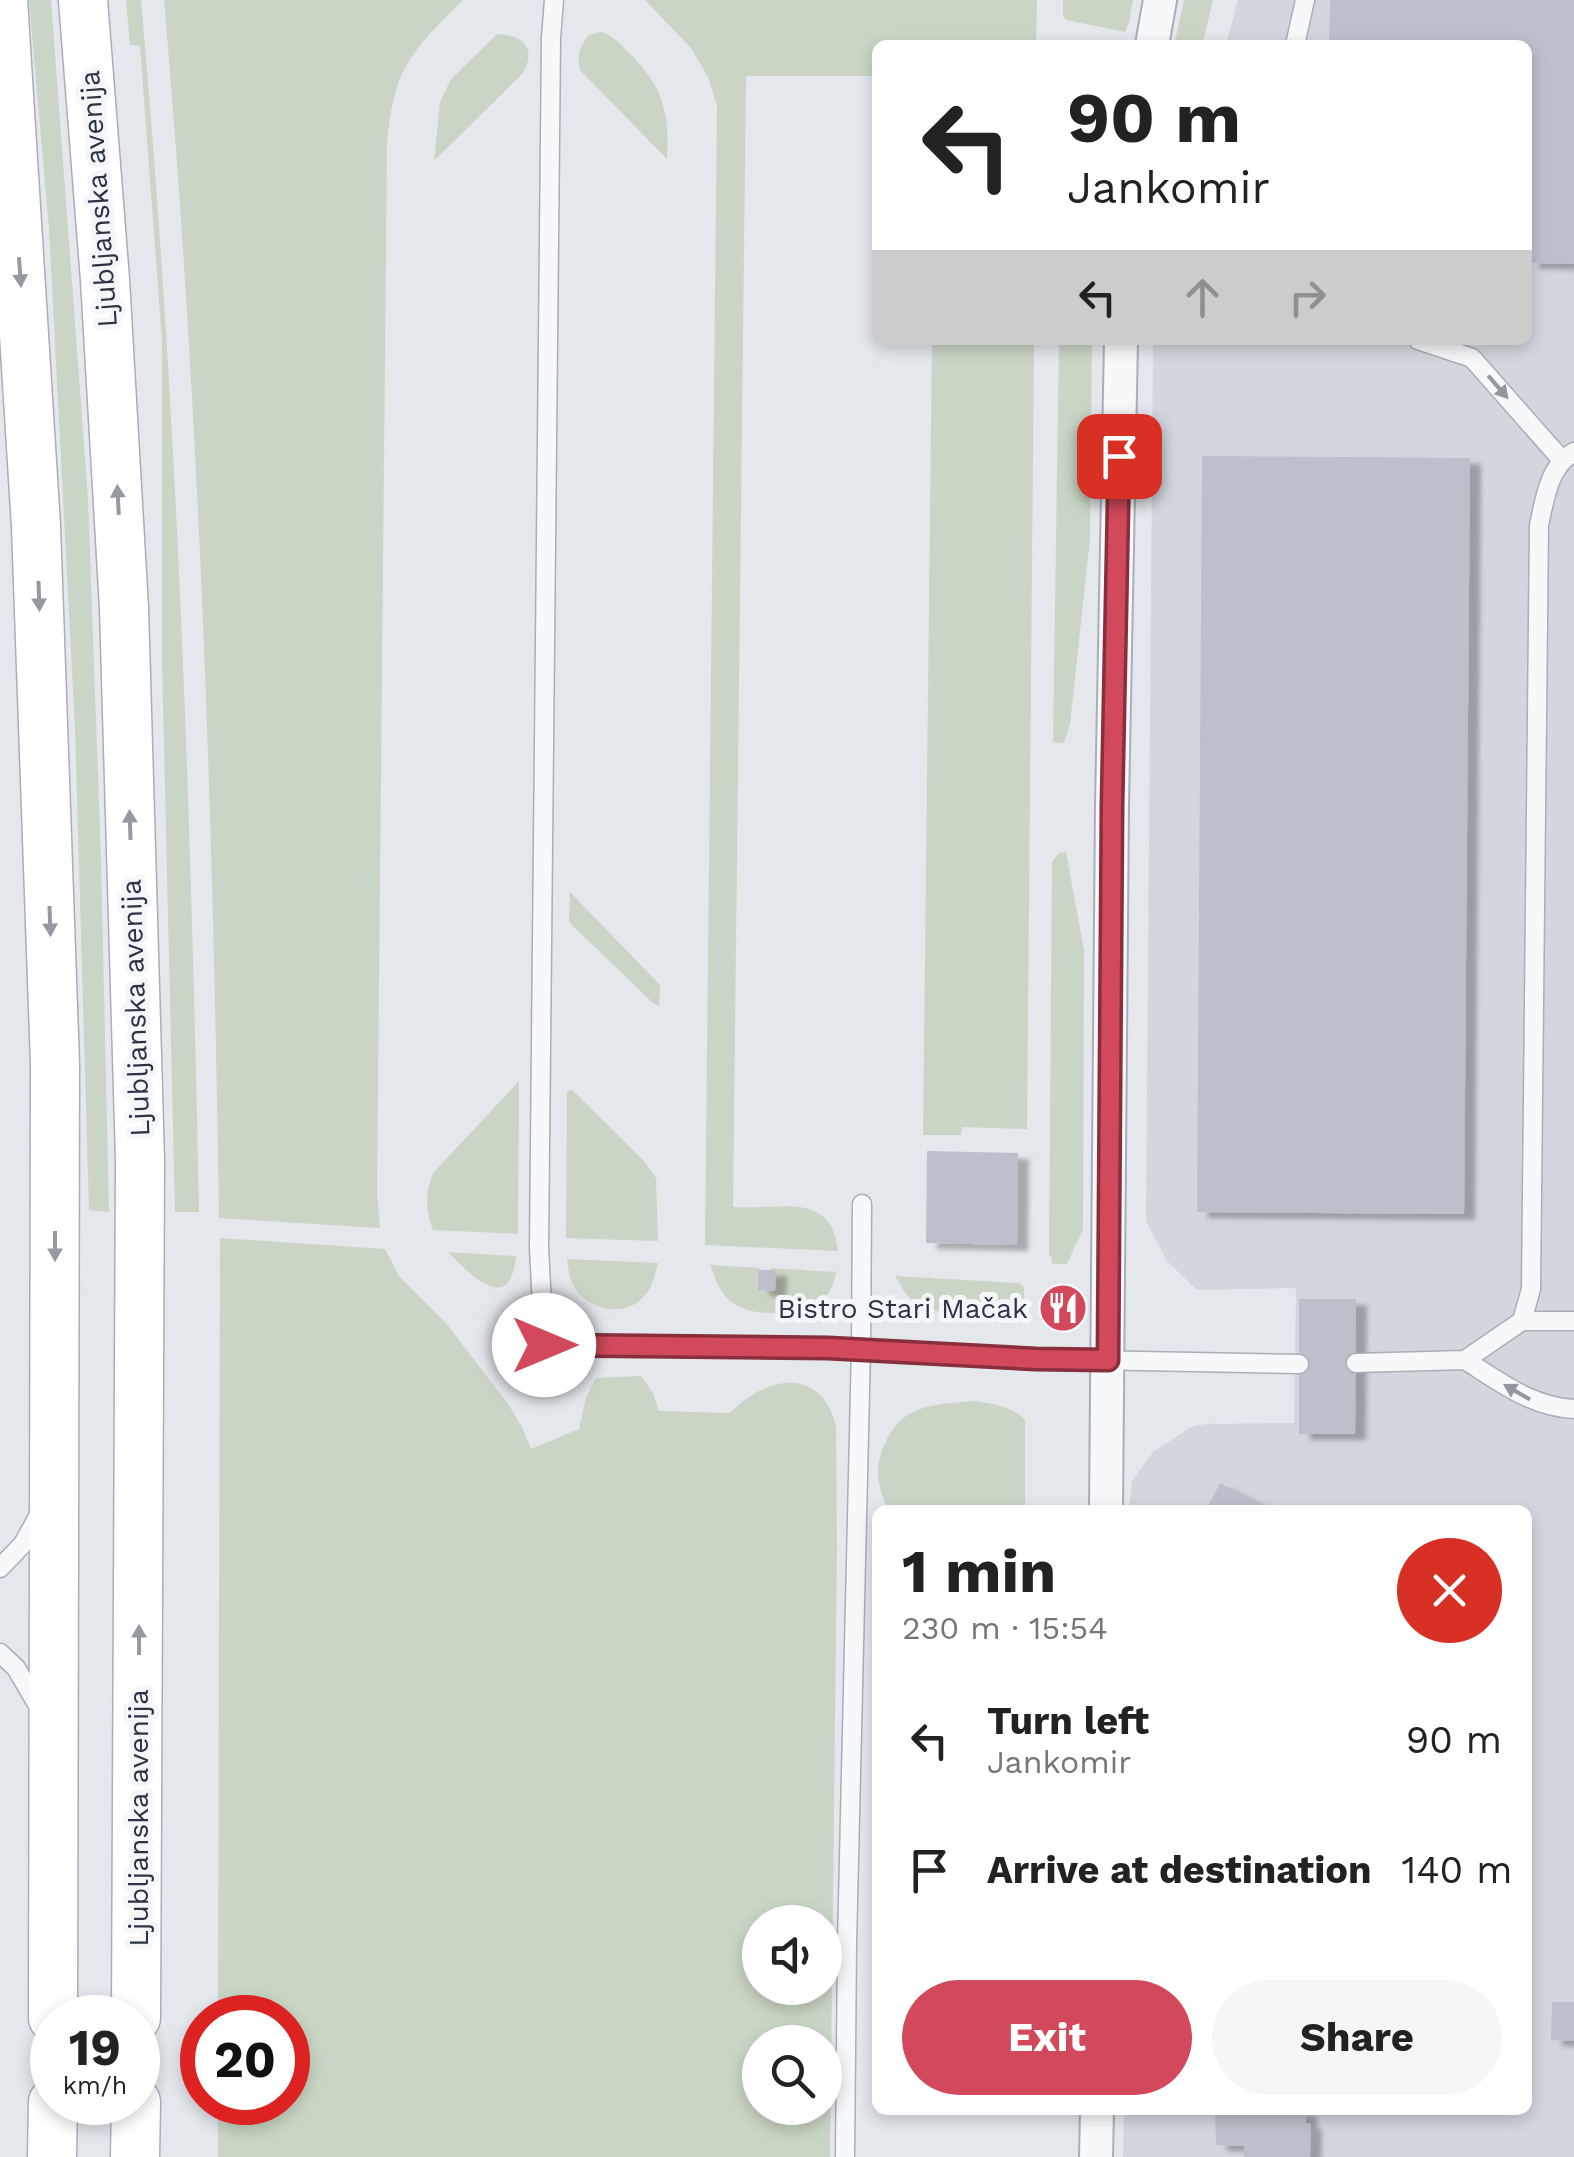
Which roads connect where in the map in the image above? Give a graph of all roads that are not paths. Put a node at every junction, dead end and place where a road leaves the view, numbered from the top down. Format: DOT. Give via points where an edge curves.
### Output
graph roads {
  1 [pos="3,0"];
  2 [pos="83,0"];
  3 [pos="116,0"];
  4 [pos="554,0"];
  5 [pos="1160,0"];
  6 [pos="1305,0"];
  7 [pos="1153,40"];
  8 [pos="1296,40"];
  9 [pos="105,280"];
  10 [pos="1121,345"];
  11 [pos="1433,345"];
  12 [pos="1568,456"];
  13 [pos="862,1204"];
  14 [pos="1522,1320"];
  15 [pos="1574,1321"];
  16 [pos="861,1348"];
  17 [pos="1108,1360"];
  18 [pos="1465,1360"];
  19 [pos="1356,1362"];
  20 [pos="1299,1364"];
  21 [pos="1574,1409"];
  22 [pos="55,1486"];
  23 [pos="1106,1505"];
  24 [pos="0,1568"];
  25 [pos="0,1653"];
  26 [pos="55,1734"];
  27 [pos="53,1995"];
  28 [pos="136,1995"];
  29 [pos="1097,2115"];
  30 [pos="53,2125"];
  31 [pos="136,2125"];
  32 [pos="52,2157"];
  33 [pos="135,2157"];
  34 [pos="846,2157"];
  35 [pos="1096,2157"];
  1 -- 22 [label="main road, one-way" via="36,526 55,1044"];
  2 -- 9 [label="main road, Ljubljanska avenija"];
  3 -- 9 [label="main road" via="125,156"];
  4 -- 16 [label="lane" via="539,1247 544,1345"];
  5 -- 7 [label="street"];
  6 -- 8 [label="lane"];
  28 -- 9 [label="main road, Ljubljanska avenija, one-way" via="140,1160 124,608"];
  10 -- 17 [label="street"];
  11 -- 12 [label="lane, one-way" via="1472,358"];
  12 -- 14 [label="lane" via="1548,488 1539,525 1531,1289"];
  13 -- 16 [label="lane"];
  14 -- 15 [label="lane"];
  14 -- 18 [label="lane"];
  16 -- 17 [label="lane"];
  16 -- 34 [label="lane"];
  17 -- 20 [label="lane"];
  17 -- 23 [label="street"];
  18 -- 19 [label="lane"];
  21 -- 18 [label="lane, one-way" via="1530,1400"];
  22 -- 24 [label="lane" via="24,1544"];
  22 -- 26 [label="main road"];
  25 -- 26 [label="lane"];
  26 -- 27 [label="main road"];
  29 -- 35 [label="street"];
  30 -- 32 [label="main road"];
  31 -- 33 [label="main road"];
}
